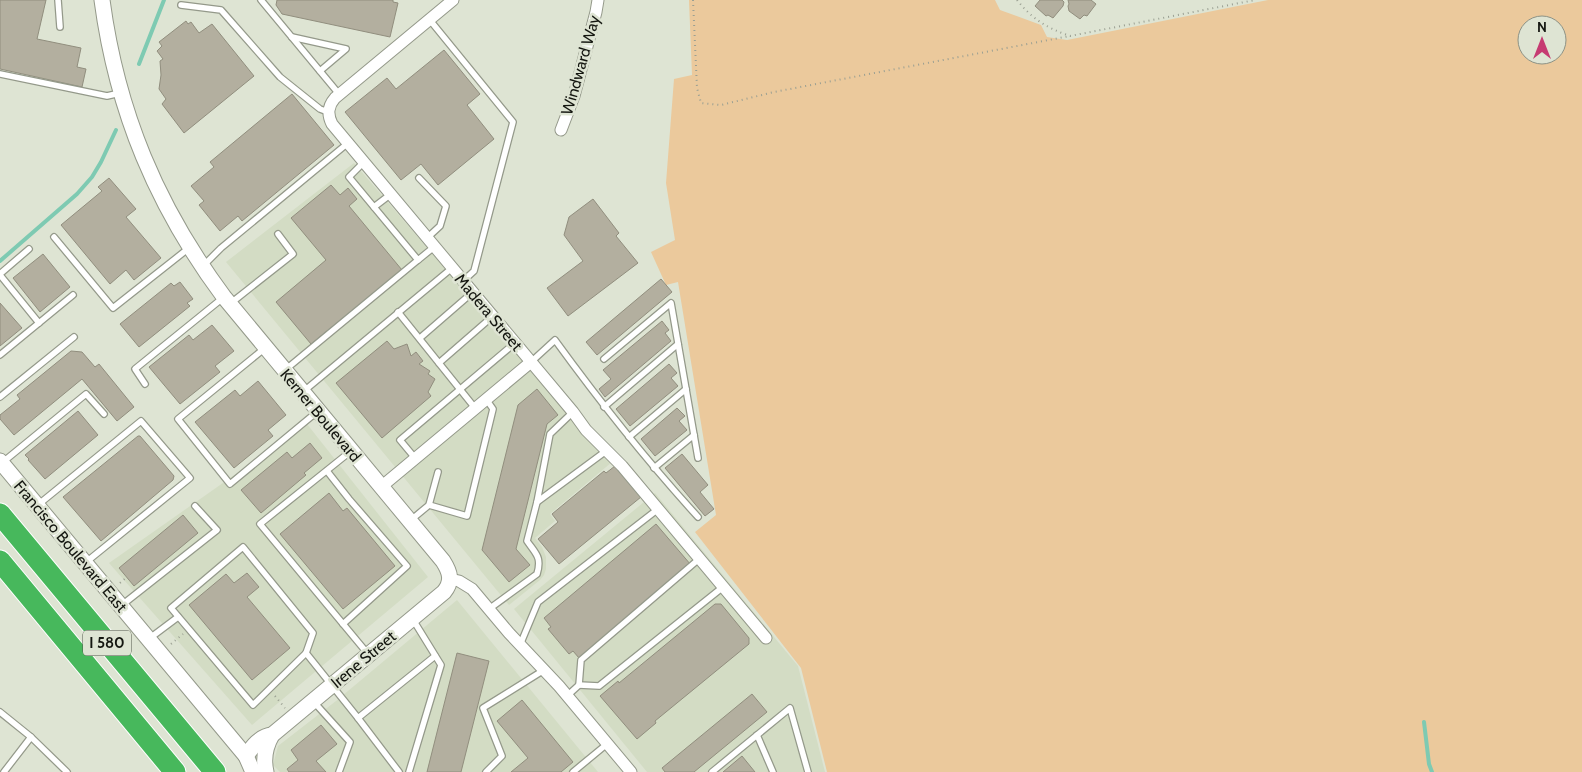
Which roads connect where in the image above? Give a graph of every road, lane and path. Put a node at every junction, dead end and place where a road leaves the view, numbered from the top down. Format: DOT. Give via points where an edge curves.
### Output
graph roads {
  1 [pos="58,0"];
  2 [pos="102,0"];
  3 [pos="261,0"];
  4 [pos="453,0"];
  5 [pos="598,0"];
  6 [pos="693,0"];
  7 [pos="1016,0"];
  8 [pos="1255,0"];
  9 [pos="181,5"];
  10 [pos="430,19"];
  11 [pos="60,27"];
  12 [pos="1070,36"];
  13 [pos="292,37"];
  14 [pos="320,71"];
  15 [pos="0,74"];
  16 [pos="120,93"];
  17 [pos="339,94"];
  18 [pos="328,112"];
  19 [pos="561,130"];
  20 [pos="348,142"];
  21 [pos="364,162"];
  22 [pos="419,178"];
  23 [pos="391,194"];
  24 [pos="374,207"];
  25 [pos="278,234"];
  26 [pos="54,237"];
  27 [pos="431,242"];
  28 [pos="189,248"];
  29 [pos="29,249"];
  30 [pos="418,260"];
  31 [pos="202,267"];
  32 [pos="452,268"];
  33 [pos="0,275"];
  34 [pos="463,282"];
  35 [pos="473,292"];
  36 [pos="73,295"];
  37 [pos="227,301"];
  38 [pos="398,312"];
  39 [pos="493,316"];
  40 [pos="39,323"];
  41 [pos="74,337"];
  42 [pos="420,338"];
  43 [pos="515,343"];
  44 [pos="678,344"];
  45 [pos="265,348"];
  46 [pos="0,355"];
  47 [pos="604,359"];
  48 [pos="531,362"];
  49 [pos="439,363"];
  50 [pos="285,371"];
  51 [pos="145,384"];
  52 [pos="460,388"];
  53 [pos="686,389"];
  54 [pos="302,392"];
  55 [pos="0,397"];
  56 [pos="486,399"];
  57 [pos="475,408"];
  58 [pos="604,408"];
  59 [pos="318,411"];
  60 [pos="573,412"];
  61 [pos="104,414"];
  62 [pos="694,435"];
  63 [pos="629,437"];
  64 [pos="351,451"];
  65 [pos="606,451"];
  66 [pos="416,458"];
  67 [pos="698,458"];
  68 [pos="1,462"];
  69 [pos="654,468"];
  70 [pos="327,471"];
  71 [pos="438,472"];
  72 [pos="381,487"];
  73 [pos="537,502"];
  74 [pos="429,505"];
  75 [pos="37,506"];
  76 [pos="195,506"];
  77 [pos="658,509"];
  78 [pos="0,514"];
  79 [pos="698,517"];
  80 [pos="410,521"];
  81 [pos="699,559"];
  82 [pos="0,561"];
  83 [pos="85,563"];
  84 [pos="127,577"];
  85 [pos="450,579"];
  86 [pos="119,584"];
  87 [pos="723,587"];
  88 [pos="121,606"];
  89 [pos="489,609"];
  90 [pos="178,617"];
  91 [pos="412,618"];
  92 [pos="342,624"];
  93 [pos="189,629"];
  94 [pos="766,638"];
  95 [pos="148,640"];
  96 [pos="520,645"];
  97 [pos="169,646"];
  98 [pos="306,653"];
  99 [pos="369,654"];
  100 [pos="436,656"];
  101 [pos="544,670"];
  102 [pos="333,685"];
  103 [pos="579,685"];
  104 [pos="269,689"];
  105 [pos="567,696"];
  106 [pos="313,701"];
  107 [pos="285,708"];
  108 [pos="0,712"];
  109 [pos="358,718"];
  110 [pos="757,735"];
  111 [pos="272,736"];
  112 [pos="31,737"];
  113 [pos="607,744"];
  114 [pos="246,756"];
  115 [pos="265,766"];
  116 [pos="4,772"];
  117 [pos="67,772"];
  118 [pos="175,772"];
  119 [pos="215,772"];
  120 [pos="253,772"];
  121 [pos="339,772"];
  122 [pos="398,772"];
  123 [pos="409,772"];
  124 [pos="486,772"];
  125 [pos="573,772"];
  126 [pos="631,772"];
  127 [pos="712,772"];
  128 [pos="773,772"];
  129 [pos="808,772"];
  1 -- 11 [label="lane"];
  2 -- 16 [label="street, Kerner Boulevard"];
  3 -- 13 [label="lane"];
  4 -- 10 [label="street"];
  5 -- 19 [label="street, Windward Way" via="574,96"];
  6 -- 12 [label="path" via="697,88 701,103 721,105"];
  7 -- 12 [label="path" via="1050,29"];
  8 -- 12 [label="path"];
  9 -- 18 [label="lane" via="221,10 280,77"];
  10 -- 17 [label="street"];
  10 -- 34 [label="lane" via="514,122 474,271"];
  13 -- 14 [label="lane"];
  13 -- 14 [label="lane" via="346,49"];
  14 -- 17 [label="lane"];
  15 -- 16 [label="lane" via="107,96"];
  16 -- 28 [label="street, Kerner Boulevard" via="148,171"];
  17 -- 18 [label="street" via="331,102"];
  18 -- 20 [label="street, Madera Street" via="332,124"];
  20 -- 21 [label="street, Madera Street"];
  20 -- 31 [label="lane"];
  21 -- 23 [label="street, Madera Street"];
  21 -- 24 [label="lane" via="349,177"];
  22 -- 27 [label="lane" via="446,206"];
  23 -- 24 [label="lane"];
  23 -- 27 [label="street, Madera Street"];
  24 -- 30 [label="lane"];
  25 -- 37 [label="lane" via="293,254"];
  26 -- 28 [label="lane" via="113,308"];
  27 -- 30 [label="lane"];
  27 -- 32 [label="street, Madera Street"];
  28 -- 31 [label="street, Kerner Boulevard"];
  29 -- 33 [label="lane"];
  30 -- 50 [label="lane"];
  31 -- 37 [label="street, Kerner Boulevard"];
  32 -- 34 [label="street, Madera Street"];
  32 -- 38 [label="lane"];
  33 -- 40 [label="lane"];
  34 -- 35 [label="street, Madera Street"];
  35 -- 39 [label="street, Madera Street"];
  35 -- 42 [label="lane"];
  36 -- 40 [label="lane"];
  37 -- 45 [label="street, Kerner Boulevard"];
  37 -- 51 [label="lane" via="135,369"];
  38 -- 42 [label="lane"];
  38 -- 54 [label="lane"];
  39 -- 43 [label="street, Madera Street"];
  39 -- 49 [label="lane"];
  40 -- 46 [label="lane"];
  41 -- 55 [label="lane"];
  42 -- 49 [label="lane"];
  43 -- 48 [label="street, Madera Street"];
  43 -- 52 [label="lane"];
  44 -- 47 [label="lane" via="671,303"];
  44 -- 53 [label="lane"];
  44 -- 58 [label="lane"];
  45 -- 50 [label="street, Kerner Boulevard"];
  45 -- 59 [label="lane" via="178,419 230,484"];
  48 -- 56 [label="street"];
  48 -- 58 [label="lane" via="554,340"];
  48 -- 60 [label="street, Madera Street"];
  49 -- 52 [label="lane"];
  50 -- 54 [label="street, Kerner Boulevard"];
  52 -- 57 [label="lane"];
  52 -- 66 [label="lane" via="400,440"];
  53 -- 62 [label="lane"];
  53 -- 63 [label="lane"];
  54 -- 59 [label="street, Kerner Boulevard"];
  56 -- 57 [label="street"];
  56 -- 74 [label="lane" via="493,410 467,516"];
  57 -- 66 [label="street"];
  58 -- 63 [label="lane"];
  59 -- 64 [label="street, Kerner Boulevard"];
  60 -- 65 [label="street, Madera Street"];
  60 -- 73 [label="lane" via="550,434"];
  61 -- 68 [label="lane" via="86,394"];
  62 -- 67 [label="lane"];
  62 -- 69 [label="lane"];
  63 -- 69 [label="lane"];
  64 -- 70 [label="lane"];
  64 -- 72 [label="street, Kerner Boulevard"];
  65 -- 73 [label="lane"];
  65 -- 77 [label="street, Madera Street"];
  66 -- 72 [label="street"];
  68 -- 75 [label="street, Francisco Boulevard East"];
  69 -- 79 [label="lane"];
  70 -- 92 [label="lane" via="407,566"];
  70 -- 92 [label="lane" via="260,524"];
  71 -- 74 [label="lane"];
  72 -- 80 [label="street, Kerner Boulevard"];
  73 -- 89 [label="lane" via="527,541 538,556 537,574"];
  74 -- 80 [label="lane"];
  75 -- 83 [label="street, Francisco Boulevard East"];
  75 -- 83 [label="lane" via="141,421 190,478"];
  76 -- 88 [label="lane" via="217,530"];
  77 -- 81 [label="street, Madera Street"];
  77 -- 96 [label="lane" via="538,602"];
  78 -- 119 [label="highway, I 580"];
  80 -- 85 [label="street, Kerner Boulevard" via="443,561"];
  81 -- 87 [label="street, Madera Street"];
  81 -- 103 [label="lane" via="581,660"];
  82 -- 118 [label="highway, I 580"];
  83 -- 88 [label="street, Francisco Boulevard East"];
  84 -- 86 [label="path"];
  85 -- 89 [label="street" via="472,588"];
  85 -- 91 [label="street, Irene Street" via="444,592"];
  87 -- 94 [label="street, Madera Street"];
  87 -- 103 [label="lane" via="598,686"];
  88 -- 95 [label="street, Francisco Boulevard East"];
  89 -- 96 [label="street"];
  90 -- 93 [label="lane"];
  90 -- 95 [label="lane"];
  90 -- 98 [label="lane" via="171,608 243,547 312,633"];
  91 -- 99 [label="street, Irene Street"];
  91 -- 100 [label="lane"];
  92 -- 99 [label="lane"];
  93 -- 97 [label="path"];
  93 -- 104 [label="lane" via="253,705"];
  95 -- 114 [label="street, Francisco Boulevard East"];
  96 -- 101 [label="street"];
  98 -- 102 [label="lane"];
  98 -- 104 [label="lane"];
  99 -- 102 [label="street, Irene Street"];
  100 -- 109 [label="lane"];
  100 -- 123 [label="lane" via="441,665"];
  101 -- 105 [label="street"];
  101 -- 124 [label="lane" via="484,708 502,756"];
  102 -- 106 [label="street, Irene Street"];
  102 -- 109 [label="lane"];
  103 -- 105 [label="lane"];
  104 -- 107 [label="path"];
  105 -- 113 [label="street"];
  106 -- 111 [label="street, Irene Street"];
  106 -- 121 [label="lane" via="350,742"];
  108 -- 112 [label="lane"];
  109 -- 122 [label="lane"];
  110 -- 127 [label="lane"];
  110 -- 128 [label="lane"];
  110 -- 129 [label="lane" via="790,708"];
  111 -- 114 [label="street, Irene Street" via="260,740"];
  111 -- 115 [label="street" via="266,748"];
  112 -- 116 [label="lane"];
  112 -- 117 [label="lane"];
  113 -- 125 [label="lane"];
  113 -- 126 [label="street"];
  114 -- 120 [label="street, Francisco Boulevard East"];
}
